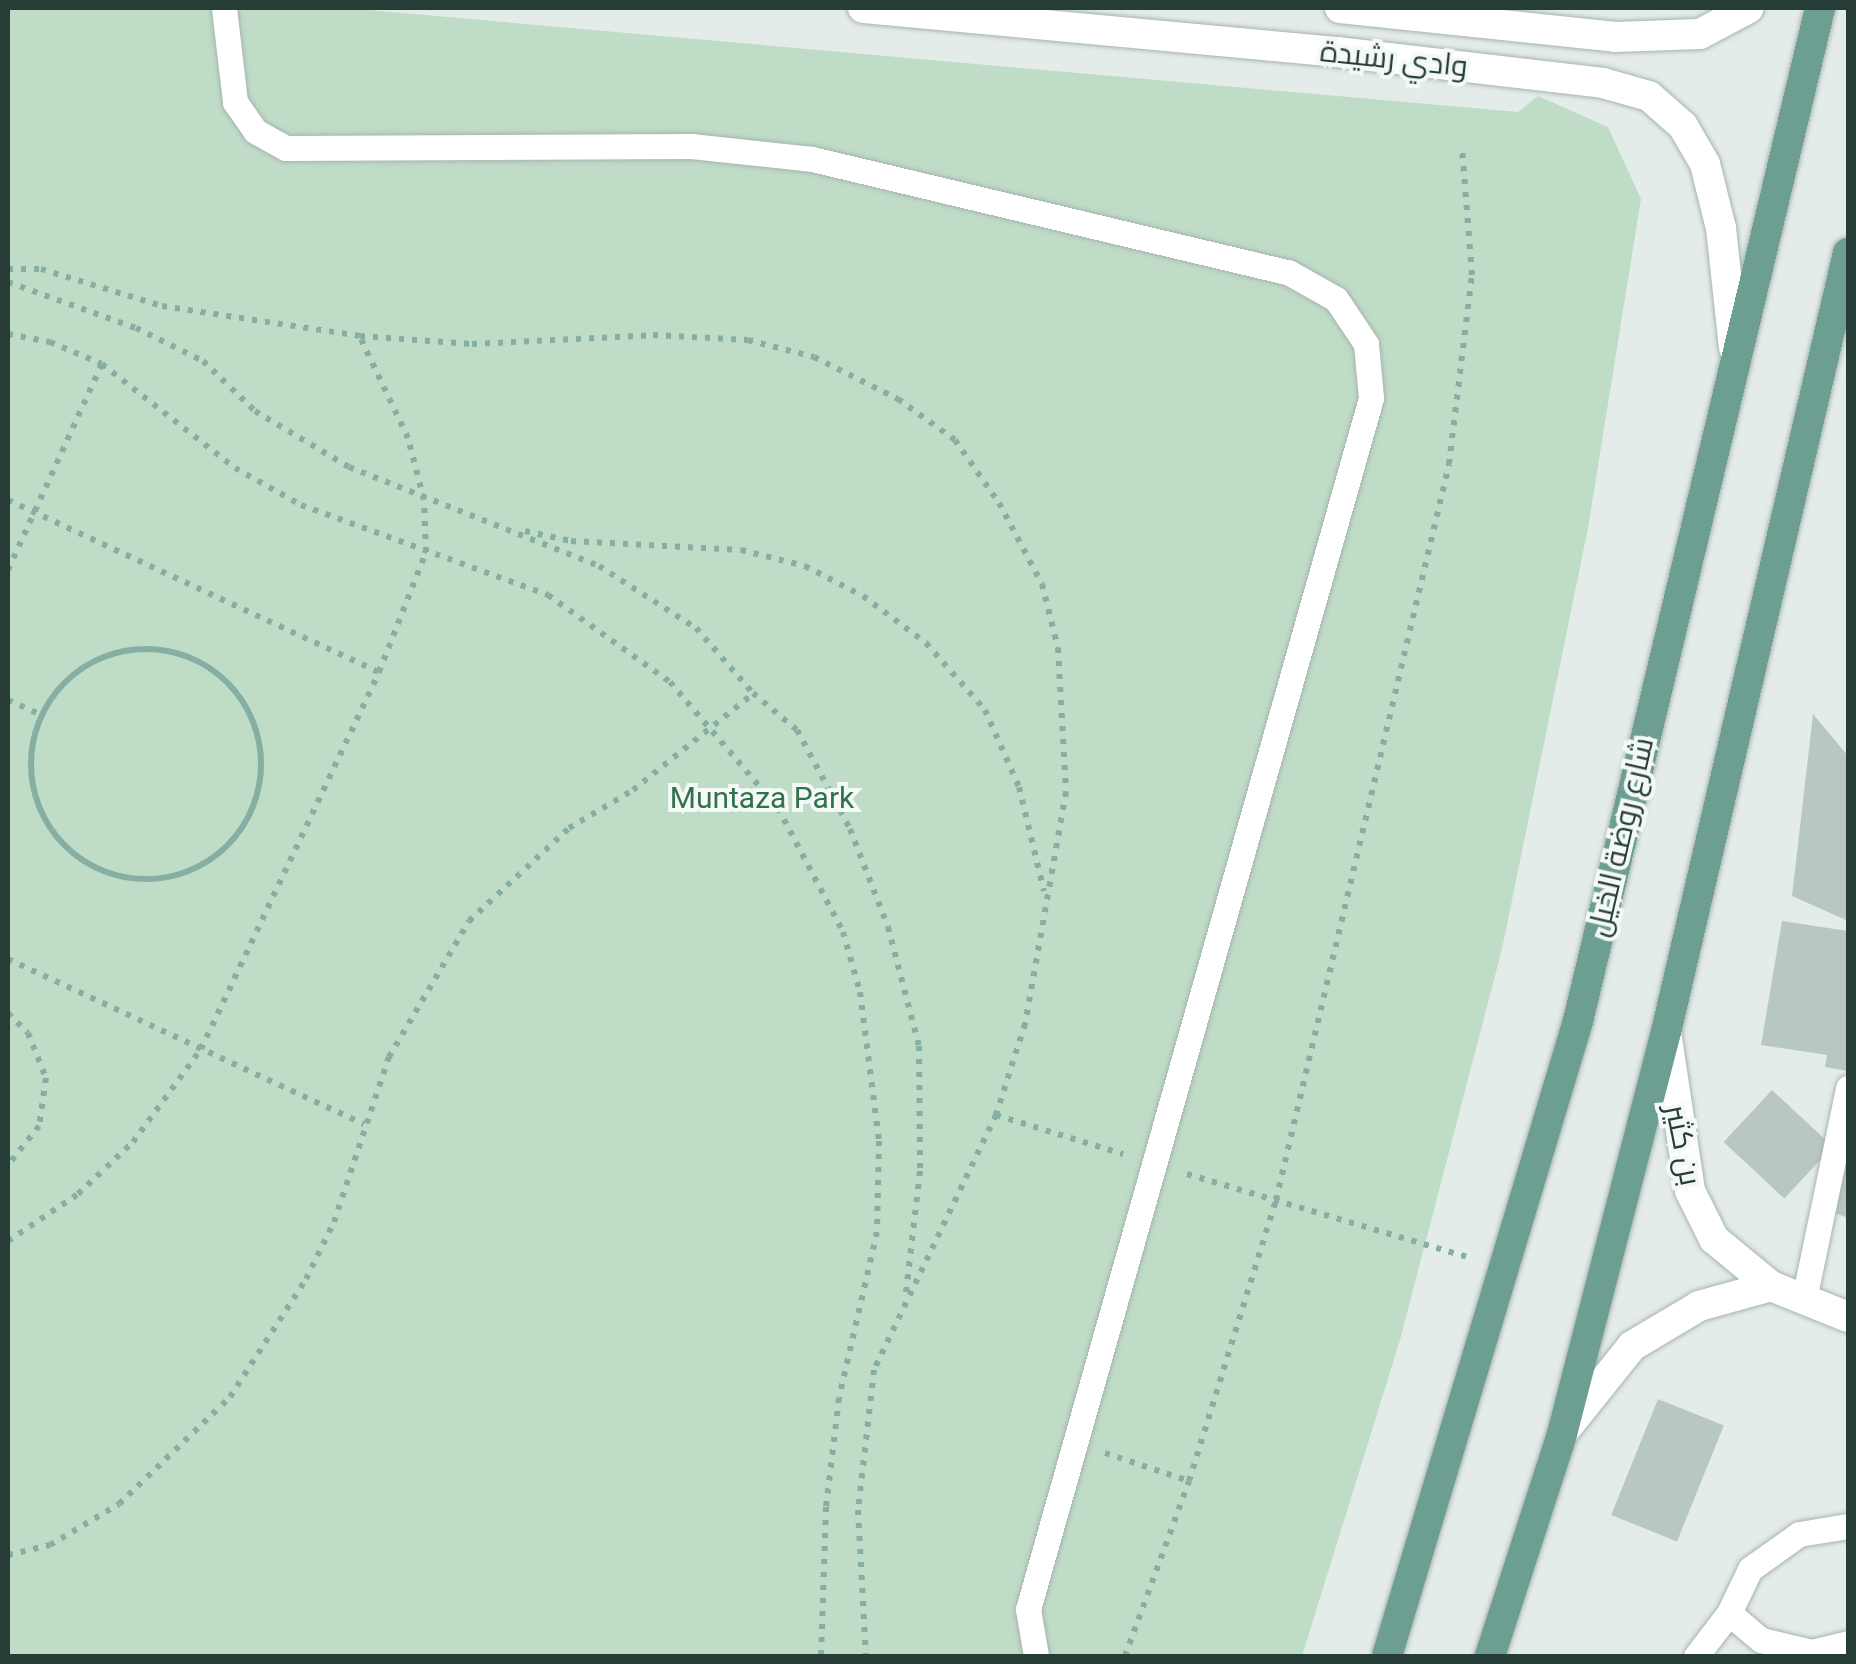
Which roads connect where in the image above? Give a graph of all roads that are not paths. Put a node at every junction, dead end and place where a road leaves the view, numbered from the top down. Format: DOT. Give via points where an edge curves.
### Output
graph roads {
  1 [pos="224,8"];
  2 [pos="881,8"];
  3 [pos="1340,8"];
  4 [pos="1749,8"];
  5 [pos="1820,8"];
  6 [pos="1337,52"];
  7 [pos="1848,253"];
  8 [pos="1734,347"];
  9 [pos="1666,1032"];
  10 [pos="1848,1088"];
  11 [pos="1771,1286"];
  12 [pos="1804,1299"];
  13 [pos="1848,1317"];
  14 [pos="1562,1434"];
  15 [pos="1848,1526"];
  16 [pos="1729,1614"];
  17 [pos="1848,1644"];
  18 [pos="1036,1656"];
  19 [pos="1388,1656"];
  20 [pos="1490,1656"];
  21 [pos="1696,1656"];
  1 -- 18 [label="lane" via="235,102 255,131 286,148 691,146 812,159 1288,272 1325,291 1354,320 1369,358 1371,398 1028,1609"];
  2 -- 6 [label="street, وادي رشيدة"];
  3 -- 4 [label="street, وادي رشيدة" via="1660,38 1700,34"];
  3 -- 6 [label="street"];
  5 -- 8 [label="main road, شارع روضة الخيل"];
  6 -- 8 [label="street, وادي رشيدة" via="1603,83 1649,96 1683,126 1705,164 1722,228"];
  7 -- 9 [label="main road"];
  8 -- 19 [label="main road, شارع روضة الخيل" via="1578,1021"];
  9 -- 11 [label="street, بن كثير" via="1690,1191 1714,1239"];
  9 -- 14 [label="main road"];
  10 -- 12 [label="lane"];
  11 -- 12 [label="street, بن كثير"];
  11 -- 14 [label="street" via="1699,1306 1632,1346"];
  12 -- 13 [label="street, بن كثير"];
  14 -- 20 [label="main road"];
  15 -- 16 [label="lane" via="1800,1534 1750,1569"];
  16 -- 17 [label="lane" via="1761,1640 1812,1652"];
  16 -- 21 [label="lane"];
}
